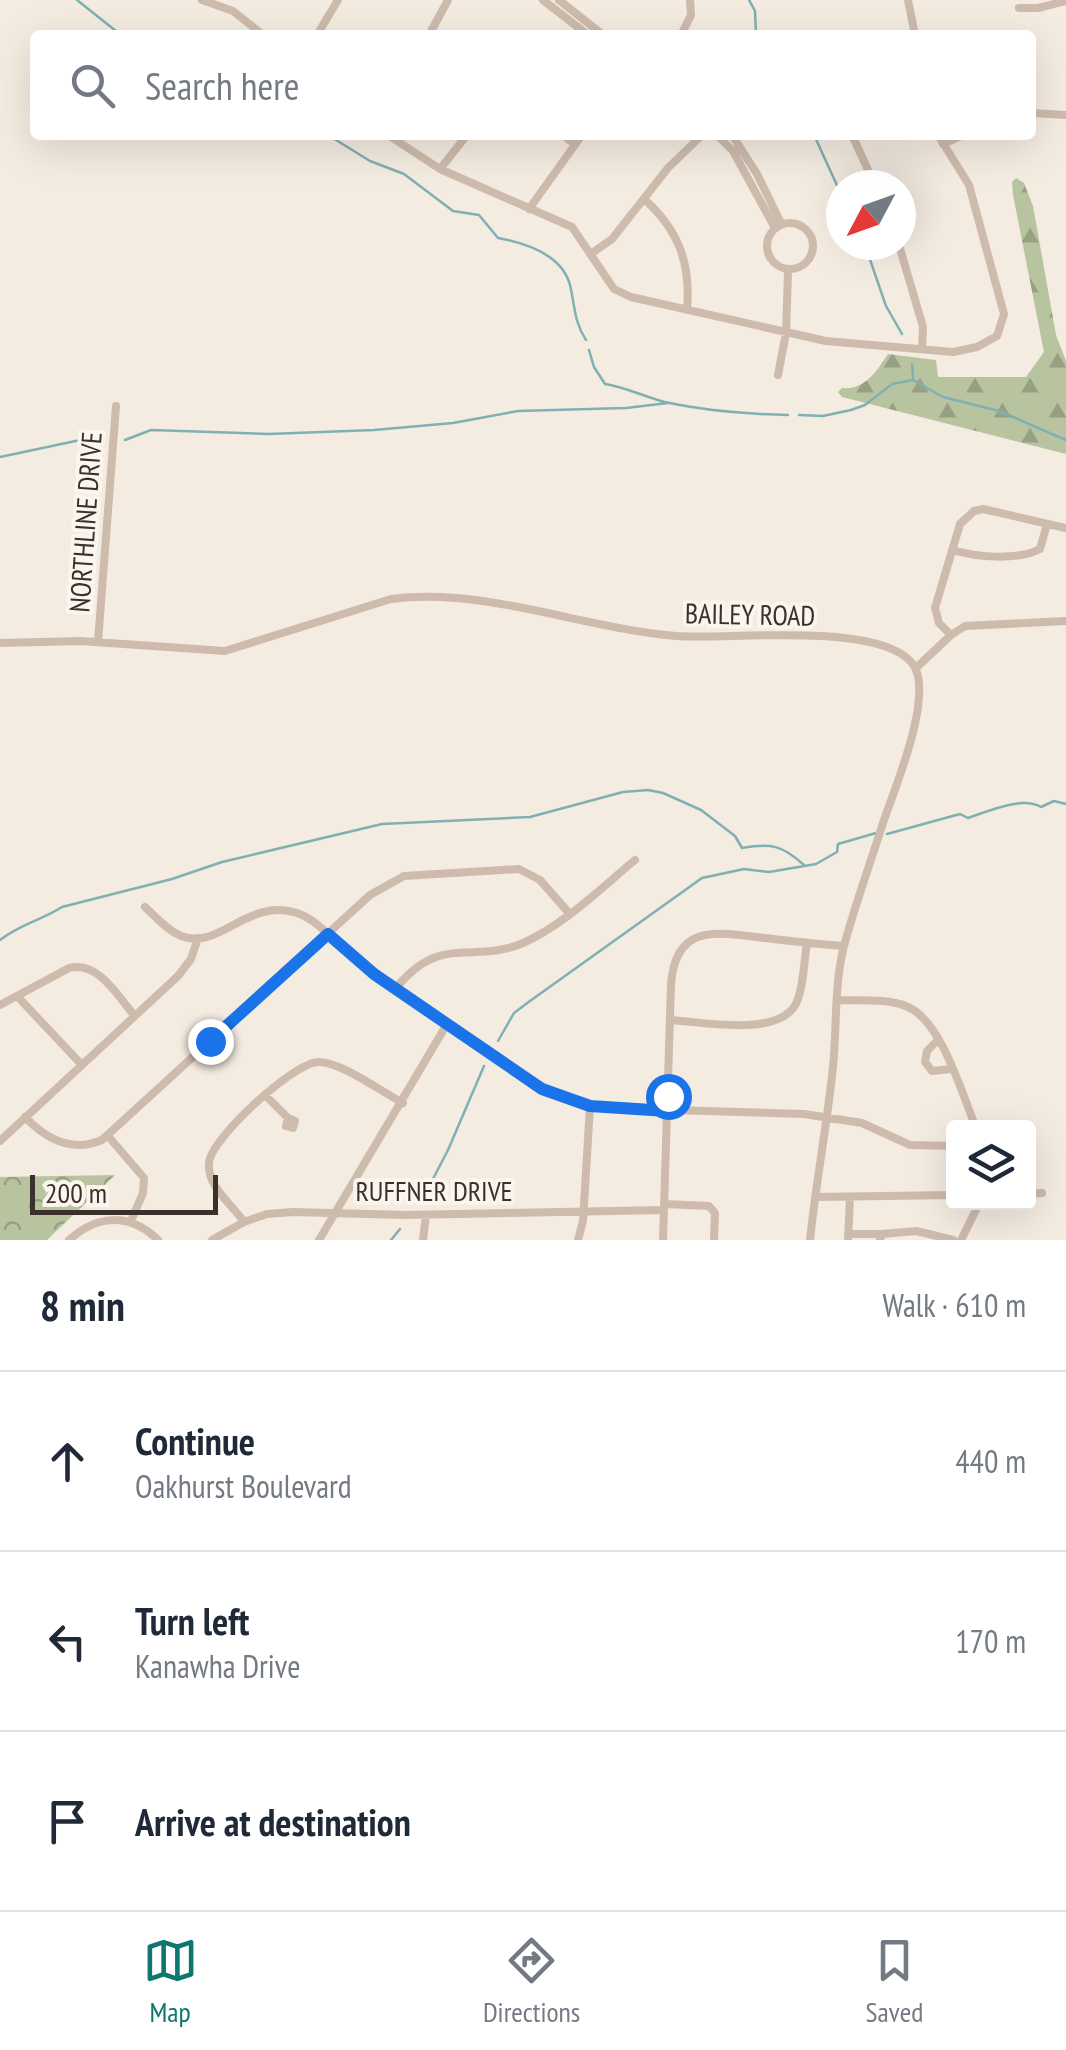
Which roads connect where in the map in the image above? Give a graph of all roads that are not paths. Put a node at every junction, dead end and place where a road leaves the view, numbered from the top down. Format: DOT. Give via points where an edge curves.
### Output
graph roads {
  1 [pos="202,0"];
  2 [pos="338,0"];
  3 [pos="448,0"];
  4 [pos="543,0"];
  5 [pos="559,0"];
  6 [pos="690,0"];
  7 [pos="908,0"];
  8 [pos="1066,1"];
  9 [pos="1020,8"];
  10 [pos="257,30"];
  11 [pos="320,30"];
  12 [pos="431,30"];
  13 [pos="582,30"];
  14 [pos="598,30"];
  15 [pos="683,30"];
  16 [pos="915,30"];
  17 [pos="1036,113"];
  18 [pos="1066,115"];
  19 [pos="396,140"];
  20 [pos="463,140"];
  21 [pos="569,140"];
  22 [pos="578,140"];
  23 [pos="697,140"];
  24 [pos="722,140"];
  25 [pos="735,140"];
  26 [pos="854,140"];
  27 [pos="941,140"];
  28 [pos="952,140"];
  29 [pos="574,144"];
  30 [pos="944,144"];
  31 [pos="440,169"];
  32 [pos="868,170"];
  33 [pos="644,199"];
  34 [pos="528,208"];
  35 [pos="778,226"];
  36 [pos="592,253"];
  37 [pos="903,260"];
  38 [pos="788,272"];
  39 [pos="687,310"];
  40 [pos="786,333"];
  41 [pos="922,349"];
  42 [pos="778,375"];
  43 [pos="116,406"];
  44 [pos="1048,524"];
  45 [pos="1066,528"];
  46 [pos="952,550"];
  47 [pos="1066,621"];
  48 [pos="950,635"];
  49 [pos="98,642"];
  50 [pos="0,643"];
  51 [pos="916,668"];
  52 [pos="635,860"];
  53 [pos="146,907"];
  54 [pos="568,912"];
  55 [pos="328,934"];
  56 [pos="198,938"];
  57 [pos="807,943"];
  58 [pos="844,946"];
  59 [pos="396,988"];
  60 [pos="17,996"];
  61 [pos="838,1000"];
  62 [pos="0,1005"];
  63 [pos="135,1016"];
  64 [pos="671,1020"];
  65 [pos="447,1024"];
  66 [pos="938,1040"];
  67 [pos="81,1064"];
  68 [pos="952,1069"];
  69 [pos="266,1096"];
  70 [pos="402,1103"];
  71 [pos="590,1106"];
  72 [pos="667,1111"];
  73 [pos="25,1117"];
  74 [pos="826,1117"];
  75 [pos="288,1118"];
  76 [pos="973,1120"];
  77 [pos="108,1136"];
  78 [pos="0,1141"];
  79 [pos="946,1146"];
  80 [pos="1036,1194"];
  81 [pos="1042,1194"];
  82 [pos="946,1195"];
  83 [pos="814,1197"];
  84 [pos="850,1198"];
  85 [pos="664,1207"];
  86 [pos="976,1210"];
  87 [pos="584,1211"];
  88 [pos="335,1214"];
  89 [pos="426,1215"];
  90 [pos="131,1221"];
  91 [pos="244,1222"];
  92 [pos="848,1237"];
  93 [pos="881,1237"];
  94 [pos="68,1240"];
  95 [pos="158,1240"];
  96 [pos="212,1240"];
  97 [pos="319,1240"];
  98 [pos="423,1240"];
  99 [pos="578,1240"];
  100 [pos="663,1240"];
  101 [pos="714,1240"];
  102 [pos="810,1240"];
  103 [pos="953,1240"];
  104 [pos="962,1240"];
  1 -- 10 [label="street" via="232,10"];
  2 -- 11 [label="street"];
  3 -- 12 [label="street"];
  4 -- 13 [label="street"];
  5 -- 14 [label="street"];
  6 -- 15 [label="street"];
  7 -- 16 [label="street"];
  8 -- 9 [label="street"];
  17 -- 18 [label="street"];
  19 -- 31 [label="street"];
  20 -- 31 [label="street"];
  21 -- 29 [label="street"];
  22 -- 29 [label="street"];
  23 -- 33 [label="street"];
  24 -- 35 [label="street"];
  25 -- 35 [label="street"];
  26 -- 32 [label="street"];
  27 -- 30 [label="street"];
  28 -- 30 [label="street"];
  29 -- 34 [label="street"];
  30 -- 41 [label="street" via="969,185 1003,325 987,343 953,352"];
  31 -- 34 [label="street"];
  33 -- 36 [label="street" via="612,240"];
  33 -- 39 [label="street" via="682,246 690,284"];
  34 -- 36 [label="street" via="572,227"];
  35 -- 38 [label="street" via="768,236 769,255"];
  35 -- 38 [label="street" via="804,228 813,243 803,266"];
  36 -- 39 [label="street" via="622,294"];
  37 -- 41 [label="street"];
  38 -- 40 [label="street"];
  39 -- 40 [label="street"];
  40 -- 41 [label="street"];
  40 -- 42 [label="street"];
  43 -- 49 [label="street, NORTHLINE DRIVE"];
  44 -- 45 [label="street"];
  44 -- 46 [label="street" via="1040,548 1028,554"];
  44 -- 46 [label="street" via="974,511 960,524"];
  46 -- 48 [label="street" via="935,608"];
  47 -- 48 [label="street" via="973,624"];
  48 -- 51 [label="street"];
  49 -- 50 [label="street, BAILEY ROAD"];
  49 -- 51 [label="street, BAILEY ROAD" via="225,651 391,599 424,597 658,634 864,640 892,649"];
  51 -- 58 [label="street" via="909,744"];
  52 -- 54 [label="street"];
  53 -- 56 [label="street" via="173,931"];
  54 -- 55 [label="street" via="540,880 520,870 432,873 387,883"];
  54 -- 59 [label="street" via="516,946 436,955"];
  55 -- 56 [label="street" via="302,915 281,910 252,914"];
  55 -- 59 [label="street"];
  55 -- 77 [label="street"];
  56 -- 63 [label="street" via="188,964"];
  57 -- 58 [label="street"];
  57 -- 64 [label="street" via="798,999 778,1022"];
  57 -- 64 [label="street" via="723,932 693,938 674,961"];
  58 -- 61 [label="street"];
  59 -- 65 [label="street"];
  60 -- 62 [label="street"];
  60 -- 63 [label="street" via="81,965 98,974"];
  60 -- 67 [label="street"];
  61 -- 66 [label="street" via="904,1006"];
  61 -- 74 [label="street"];
  63 -- 67 [label="street"];
  64 -- 72 [label="street"];
  65 -- 70 [label="street"];
  65 -- 71 [label="street" via="542,1089"];
  66 -- 68 [label="street"];
  66 -- 68 [label="street" via="926,1062 937,1072"];
  67 -- 73 [label="street"];
  68 -- 76 [label="street"];
  69 -- 70 [label="street" via="300,1066 322,1062"];
  69 -- 75 [label="street"];
  69 -- 91 [label="street" via="220,1139 209,1162 214,1184"];
  70 -- 88 [label="street"];
  71 -- 72 [label="street"];
  71 -- 87 [label="street"];
  72 -- 74 [label="street"];
  72 -- 85 [label="street"];
  73 -- 77 [label="street" via="46,1137 66,1143"];
  73 -- 78 [label="street"];
  74 -- 79 [label="street" via="862,1123 910,1145"];
  74 -- 83 [label="street"];
  77 -- 90 [label="street" via="144,1178"];
  80 -- 81 [label="street"];
  82 -- 84 [label="street"];
  83 -- 84 [label="street"];
  83 -- 102 [label="street"];
  84 -- 92 [label="street"];
  85 -- 87 [label="street, RUFFNER DRIVE"];
  85 -- 100 [label="street"];
  85 -- 101 [label="street, RUFFNER DRIVE" via="709,1206"];
  86 -- 104 [label="street"];
  87 -- 89 [label="street, RUFFNER DRIVE"];
  87 -- 99 [label="street"];
  88 -- 89 [label="street, RUFFNER DRIVE"];
  88 -- 91 [label="street, RUFFNER DRIVE" via="280,1213"];
  88 -- 97 [label="street"];
  89 -- 98 [label="street"];
  90 -- 94 [label="street" via="102,1220"];
  90 -- 95 [label="street"];
  91 -- 96 [label="street, RUFFNER DRIVE"];
  92 -- 93 [label="street"];
  93 -- 103 [label="street" via="916,1231"];
}
